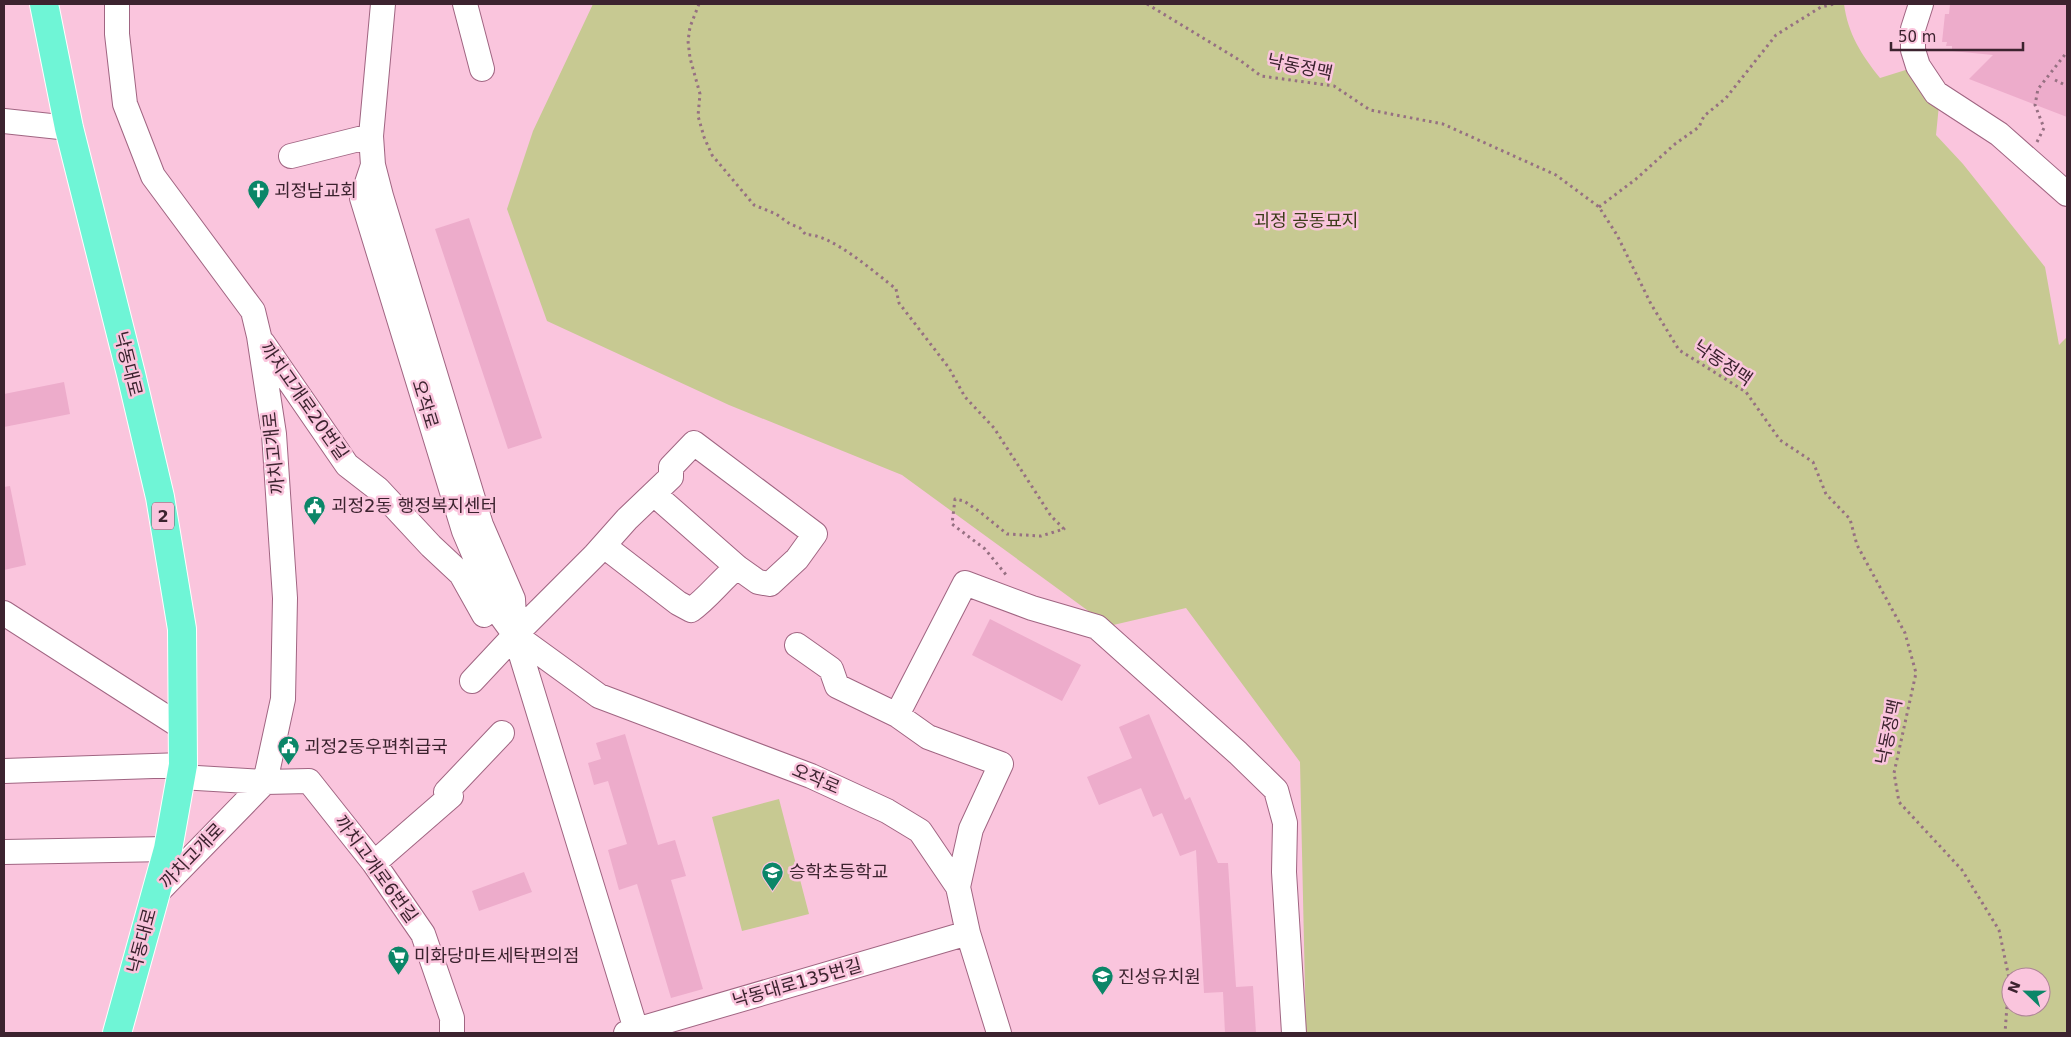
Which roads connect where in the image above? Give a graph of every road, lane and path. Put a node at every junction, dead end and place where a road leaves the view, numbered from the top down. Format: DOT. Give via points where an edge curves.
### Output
graph roads {
  1 [pos="44,4"];
  2 [pos="117,4"];
  3 [pos="383,4"];
  4 [pos="465,4"];
  5 [pos="699,4"];
  6 [pos="1147,4"];
  7 [pos="1834,4"];
  8 [pos="1921,4"];
  9 [pos="2067,52"];
  10 [pos="482,69"];
  11 [pos="2055,80"];
  12 [pos="2067,86"];
  13 [pos="4,121"];
  14 [pos="69,128"];
  15 [pos="371,136"];
  16 [pos="292,156"];
  17 [pos="2029,160"];
  18 [pos="2067,194"];
  19 [pos="1598,207"];
  20 [pos="259,336"];
  21 [pos="654,494"];
  22 [pos="604,546"];
  23 [pos="736,567"];
  24 [pos="1011,579"];
  25 [pos="4,613"];
  26 [pos="515,635"];
  27 [pos="797,645"];
  28 [pos="472,681"];
  29 [pos="897,714"];
  30 [pos="183,728"];
  31 [pos="502,733"];
  32 [pos="4,771"];
  33 [pos="181,771"];
  34 [pos="266,782"];
  35 [pos="168,849"];
  36 [pos="4,852"];
  37 [pos="374,863"];
  38 [pos="958,887"];
  39 [pos="154,896"];
  40 [pos="968,933"];
  41 [pos="633,1032"];
  42 [pos="117,1033"];
  43 [pos="452,1033"];
  44 [pos="1000,1033"];
  45 [pos="1294,1033"];
  46 [pos="2005,1033"];
  1 -- 14 [label="main road, 낙동대로 / 2"];
  2 -- 20 [label="street, 까치고개로" via="125,104 153,176 252,310"];
  3 -- 15 [label="street, 오작로"];
  4 -- 10 [label="street"];
  5 -- 24 [label="path" via="688,41 700,94 698,116 712,155 754,205 776,214 806,235 813,234 843,248 896,288 899,303 949,368 965,397 994,428 1051,516 1064,529 1040,536 1007,534 964,501 955,499 952,524 985,549"];
  6 -- 19 [label="path, 낙동정맥" via="1261,76 1334,86 1370,110 1443,124 1556,175"];
  7 -- 19 [label="path" via="1821,7 1776,35 1726,98 1704,116 1699,128"];
  8 -- 17 [label="street" via="1914,29 1913,50 1918,66 1936,93 1999,134"];
  9 -- 17 [label="path" via="2038,88 2035,105 2044,128"];
  11 -- 12 [label="path"];
  13 -- 14 [label="street"];
  14 -- 30 [label="main road, 낙동대로 / 2" via="160,497 182,629"];
  15 -- 16 [label="street"];
  15 -- 26 [label="street, 오작로" via="373,165 381,196 481,525 513,599"];
  17 -- 18 [label="street"];
  19 -- 46 [label="path, 낙동정맥" via="1617,235 1651,304 1679,350 1746,392 1780,440 1813,462 1826,494 1850,519 1857,545 1906,633 1916,673 1894,773 1899,802 1962,870 1999,930 2009,978"];
  20 -- 26 [label="street, 까치고개로20번길" via="347,465 378,489 461,574 486,618"];
  20 -- 34 [label="street, 까치고개로" via="274,434 285,598 283,699"];
  21 -- 22 [label="street"];
  21 -- 23 [label="street"];
  21 -- 23 [label="street" via="671,477 671,467 694,443 815,534 797,559 770,584 758,582"];
  22 -- 23 [label="street" via="691,610"];
  22 -- 26 [label="street"];
  25 -- 30 [label="street"];
  26 -- 28 [label="street"];
  26 -- 38 [label="street, 오작로" via="599,696 811,776 888,811 920,831"];
  26 -- 41 [label="street"];
  27 -- 29 [label="street" via="831,669 837,686"];
  29 -- 38 [label="street" via="928,737 1000,764 971,829"];
  29 -- 45 [label="street" via="965,583 1097,628 1276,790 1285,823 1284,872"];
  30 -- 33 [label="main road, 낙동대로 / 2"];
  31 -- 37 [label="street" via="446,792 451,796"];
  32 -- 33 [label="street"];
  33 -- 34 [label="street"];
  33 -- 35 [label="main road, 낙동대로 / 2"];
  34 -- 37 [label="street, 까치고개로6번길" via="309,781"];
  34 -- 39 [label="street, 까치고개로"];
  35 -- 36 [label="street"];
  35 -- 39 [label="main road, 낙동대로 / 2"];
  37 -- 43 [label="street, 까치고개로6번길" via="423,934 452,1018"];
  38 -- 40 [label="street, 오작로"];
  39 -- 42 [label="main road, 낙동대로 / 2"];
  40 -- 41 [label="street, 낙동대로135번길"];
  40 -- 44 [label="street, 오작로"];
}
